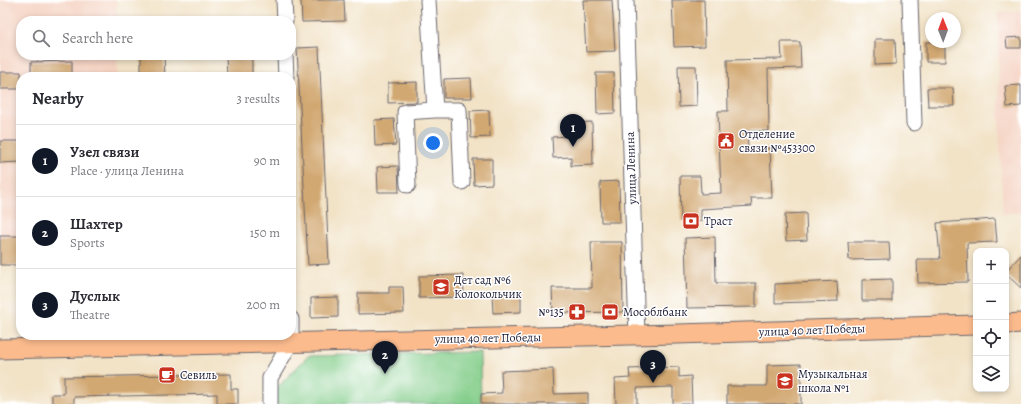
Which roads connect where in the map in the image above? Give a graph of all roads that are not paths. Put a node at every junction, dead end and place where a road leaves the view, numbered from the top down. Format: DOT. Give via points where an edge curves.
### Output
graph roads {
  1 [pos="284,0"];
  2 [pos="428,0"];
  3 [pos="626,0"];
  4 [pos="910,0"];
  5 [pos="285,16"];
  6 [pos="285,60"];
  7 [pos="286,72"];
  8 [pos="435,110"];
  9 [pos="914,123"];
  10 [pos="462,182"];
  11 [pos="408,185"];
  12 [pos="1021,323"];
  13 [pos="1009,324"];
  14 [pos="973,325"];
  15 [pos="637,335"];
  16 [pos="292,342"];
  17 [pos="0,349"];
  18 [pos="270,404"];
  1 -- 5 [label="street"];
  2 -- 8 [label="street"];
  3 -- 15 [label="street, улица Ленина"];
  4 -- 9 [label="street"];
  6 -- 7 [label="street"];
  8 -- 10 [label="street" via="459,110"];
  8 -- 11 [label="street" via="405,112"];
  12 -- 13 [label="main road"];
  14 -- 15 [label="main road, улица 40 лет Победы"];
  15 -- 16 [label="main road, улица 40 лет Победы"];
  16 -- 17 [label="main road, улица 40 лет Победы"];
  16 -- 18 [label="street" via="270,378"];
}
